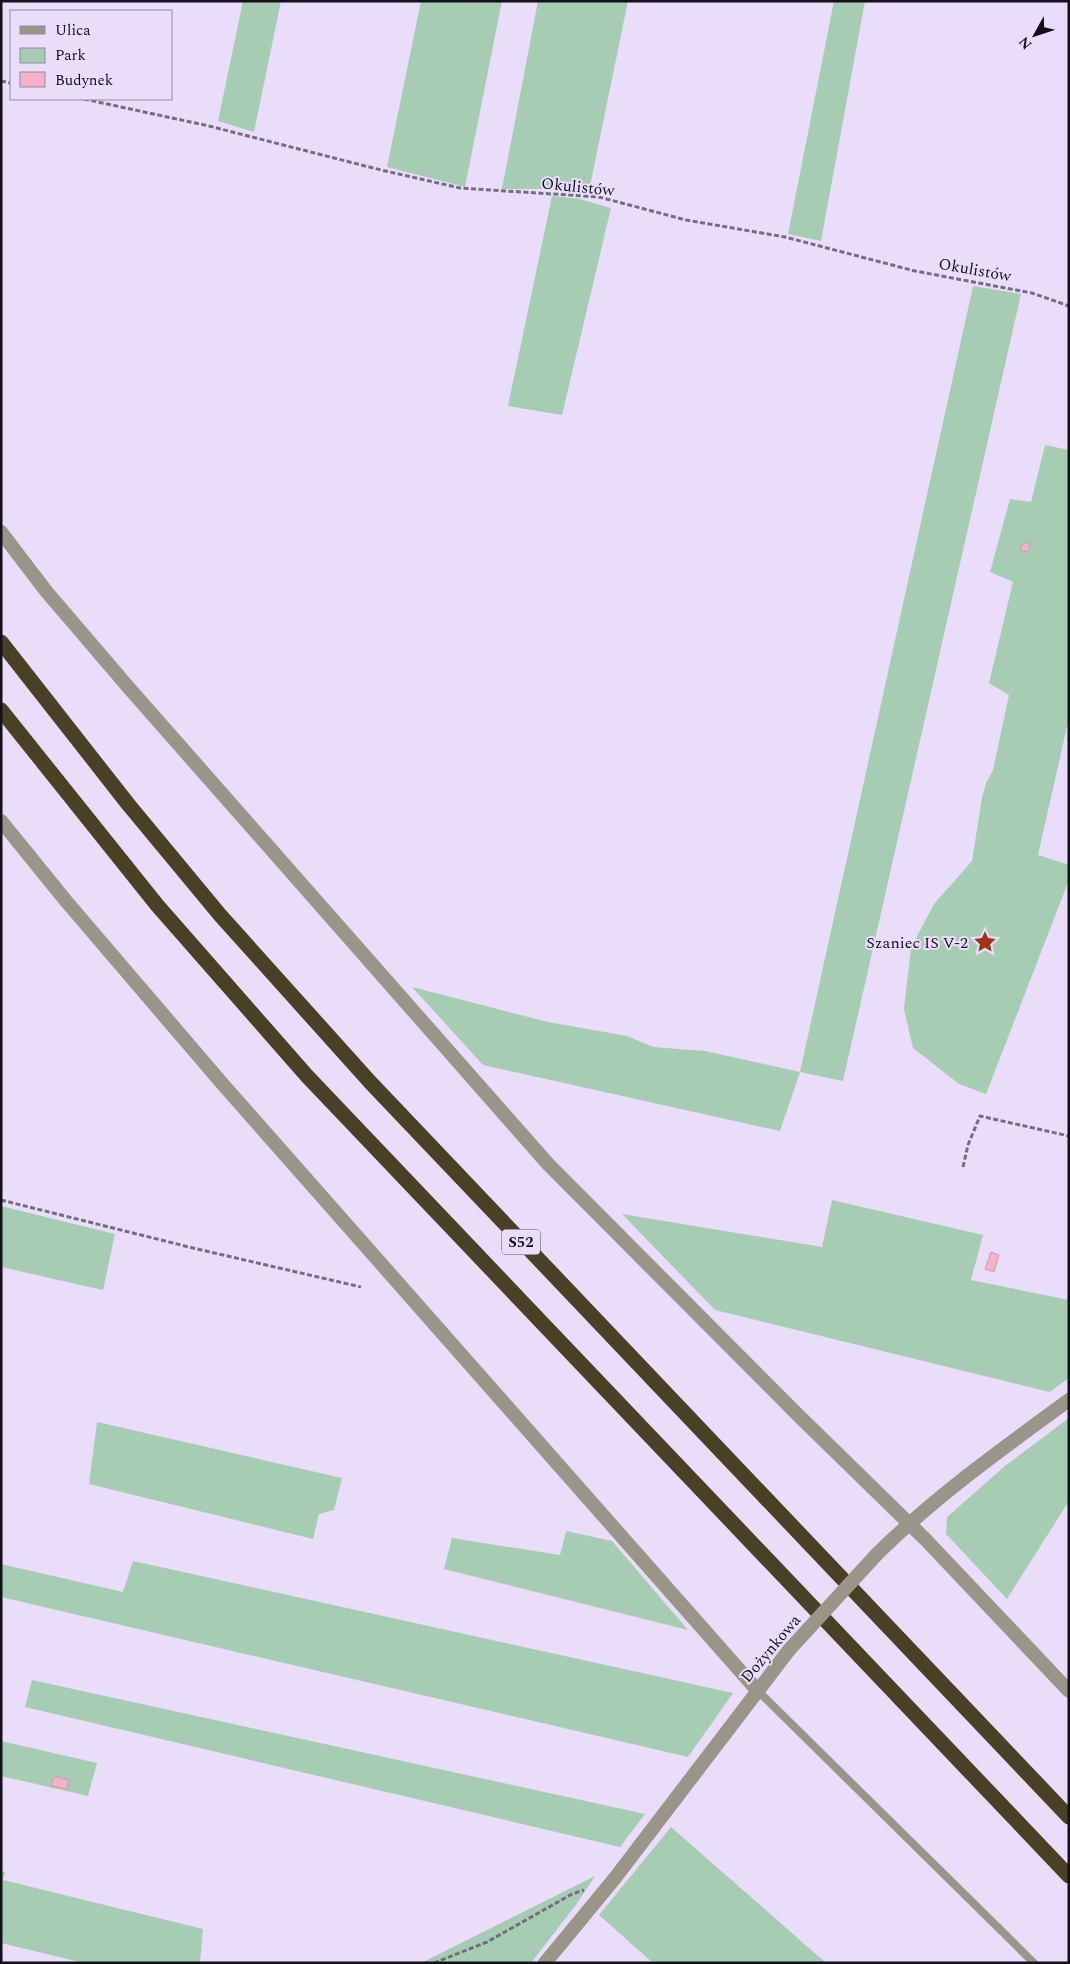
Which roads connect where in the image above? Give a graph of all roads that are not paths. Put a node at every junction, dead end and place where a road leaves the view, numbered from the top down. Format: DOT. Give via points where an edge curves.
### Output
graph roads {
  1 [pos="1,532"];
  2 [pos="1,642"];
  3 [pos="1,710"];
  4 [pos="1,821"];
  5 [pos="1069,1400"];
  6 [pos="909,1524"];
  7 [pos="757,1690"];
  8 [pos="1069,1691"];
  9 [pos="1069,1817"];
  10 [pos="1069,1876"];
  11 [pos="545,1963"];
  12 [pos="1034,1963"];
  1 -- 6 [label="street" via="129,688 548,1164"];
  2 -- 9 [label="highway, S52" via="122,797 220,915 363,1075"];
  3 -- 10 [label="highway, S52" via="158,905 307,1076"];
  4 -- 7 [label="street" via="214,1074"];
  5 -- 6 [label="street, Dożynkowa"];
  6 -- 7 [label="street, Dożynkowa, bridge" via="789,1650"];
  6 -- 8 [label="street"];
  7 -- 11 [label="street, Dożynkowa" via="615,1878"];
  7 -- 12 [label="lane"];
}
